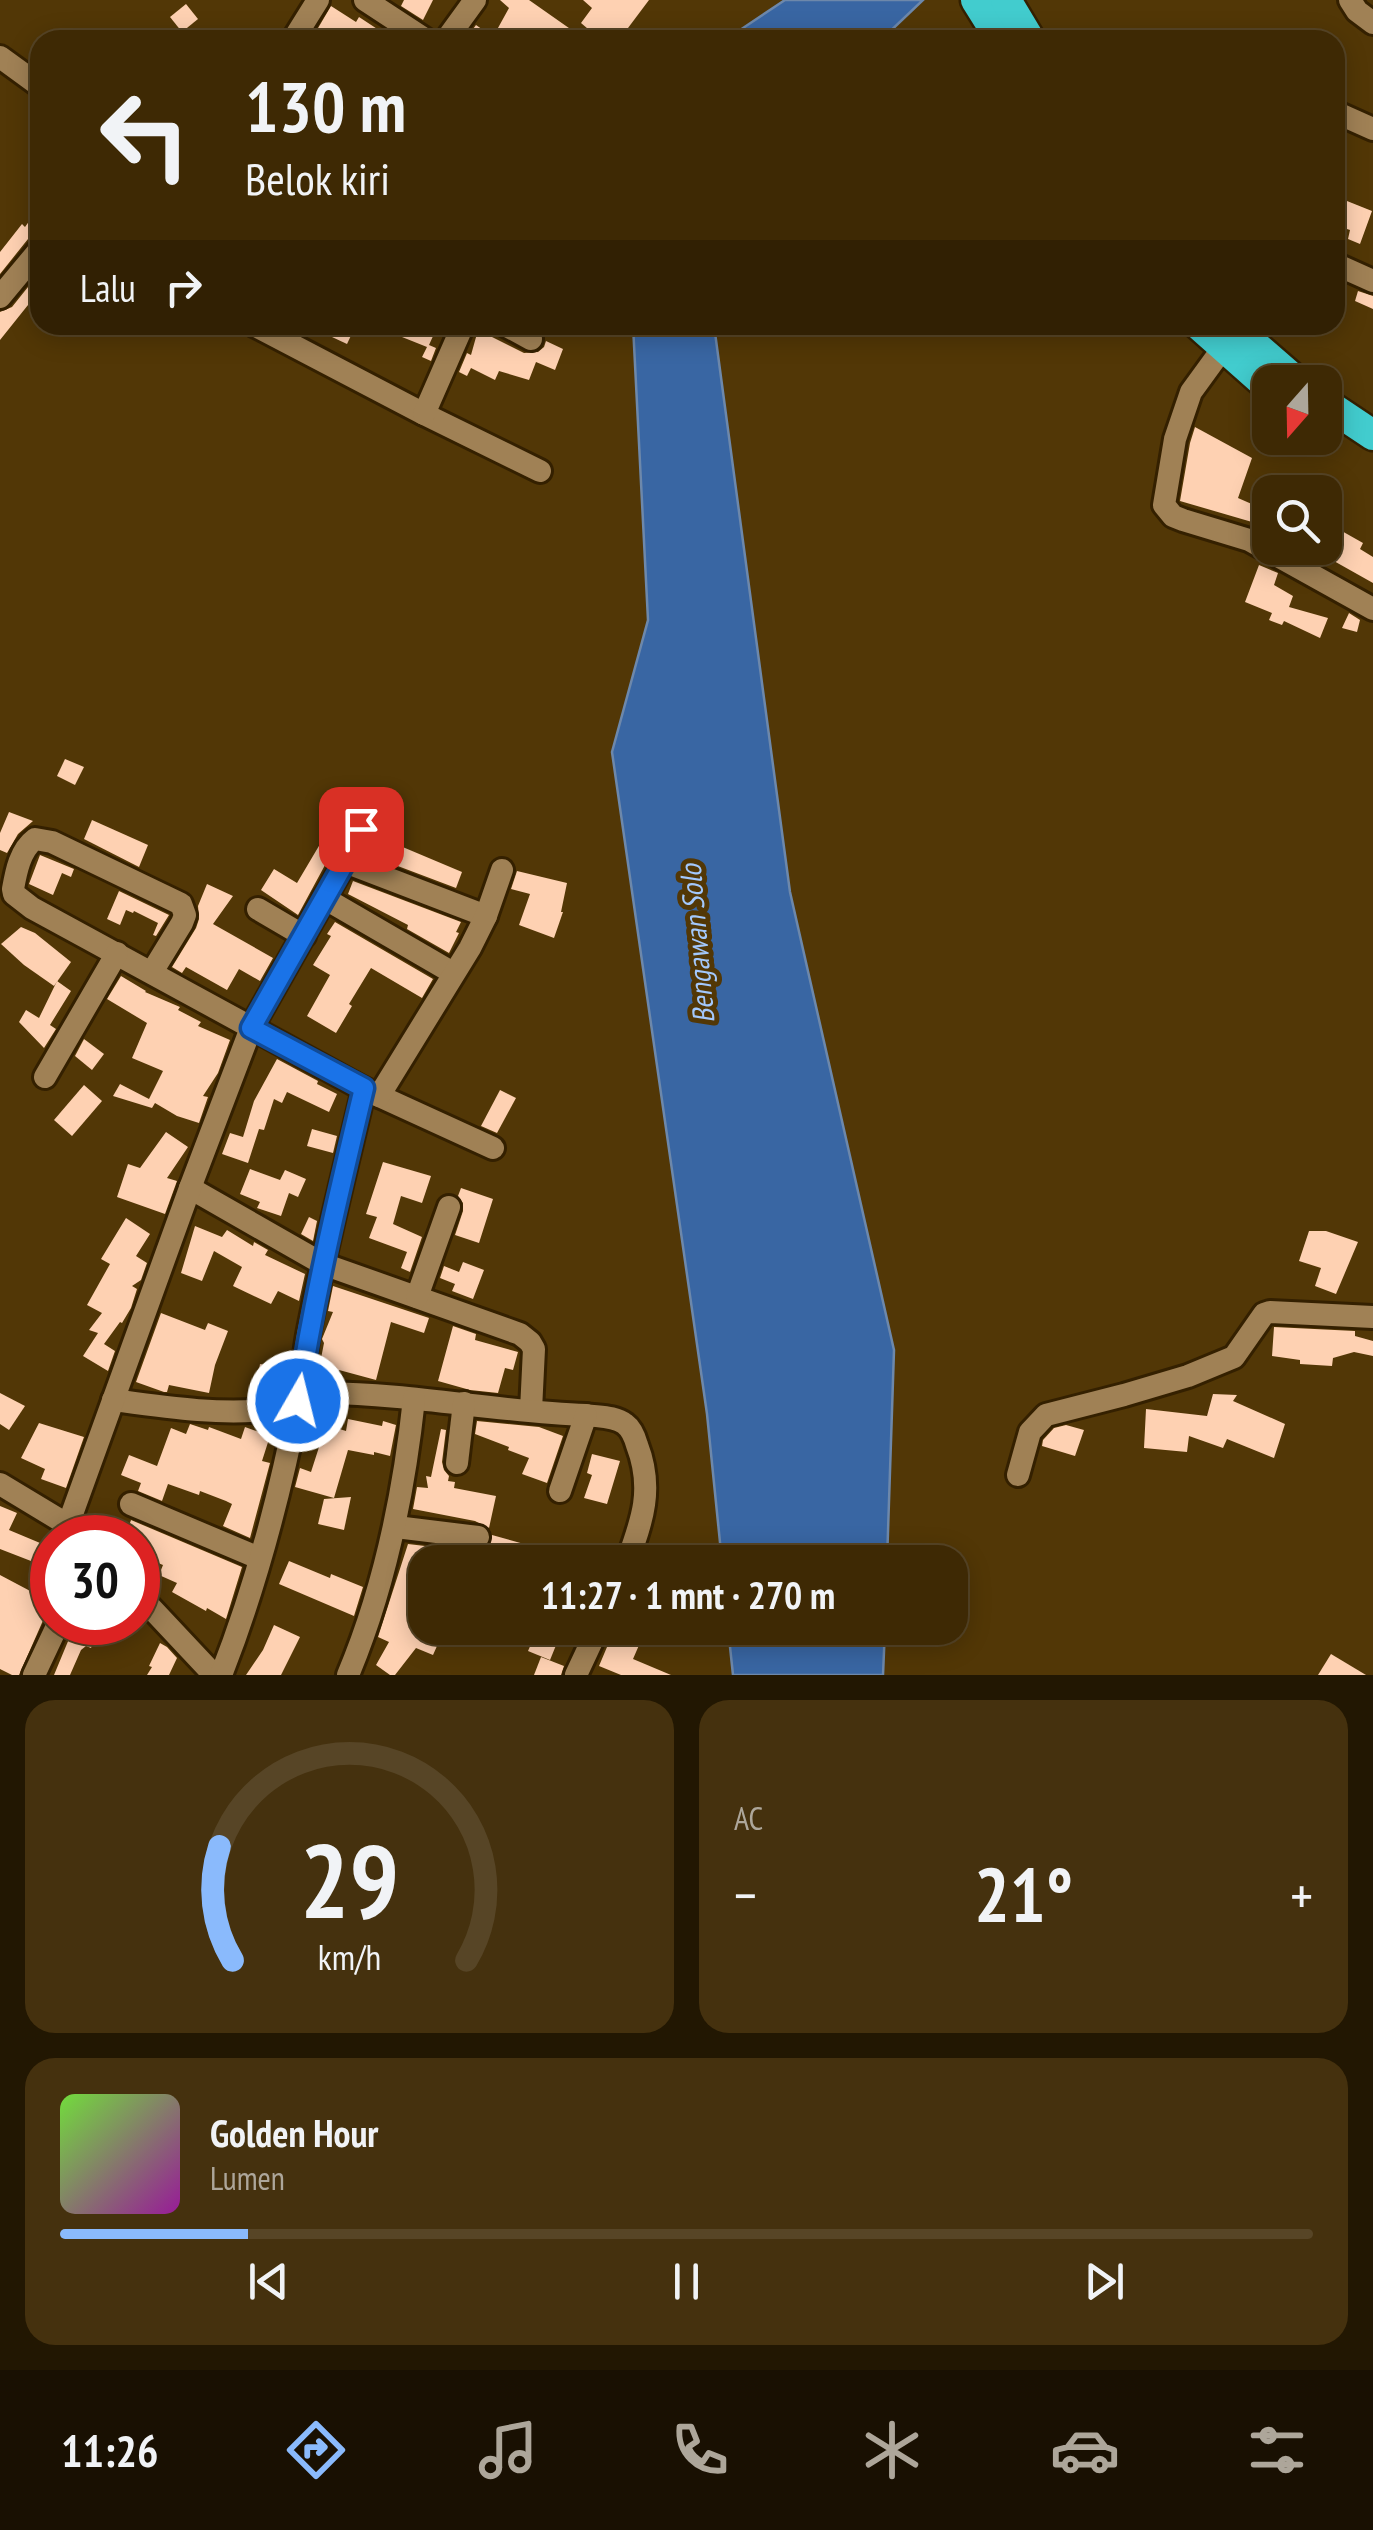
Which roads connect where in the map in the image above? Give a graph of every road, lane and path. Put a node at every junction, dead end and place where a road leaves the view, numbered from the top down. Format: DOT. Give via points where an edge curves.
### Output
graph roads {
  1 [pos="318,0"];
  2 [pos="365,0"];
  3 [pos="475,0"];
  4 [pos="976,0"];
  5 [pos="1006,0"];
  6 [pos="1350,0"];
  7 [pos="1373,23"];
  8 [pos="299,30"];
  9 [pos="411,30"];
  10 [pos="453,30"];
  11 [pos="996,30"];
  12 [pos="1024,30"];
  13 [pos="0,57"];
  14 [pos="30,79"];
  15 [pos="1345,116"];
  16 [pos="1373,129"];
  17 [pos="30,261"];
  18 [pos="1345,268"];
  19 [pos="1373,281"];
  20 [pos="0,297"];
  21 [pos="273,335"];
  22 [pos="459,335"];
  23 [pos="525,335"];
  24 [pos="1227,337"];
  25 [pos="532,339"];
  26 [pos="1271,365"];
  27 [pos="1252,367"];
  28 [pos="424,414"];
  29 [pos="1342,414"];
  30 [pos="1373,435"];
  31 [pos="1342,439"];
  32 [pos="1373,458"];
  33 [pos="540,472"];
  34 [pos="1373,609"];
  35 [pos="361,829"];
  36 [pos="345,862"];
  37 [pos="502,870"];
  38 [pos="324,898"];
  39 [pos="258,909"];
  40 [pos="486,916"];
  41 [pos="304,936"];
  42 [pos="117,953"];
  43 [pos="152,972"];
  44 [pos="453,973"];
  45 [pos="251,1028"];
  46 [pos="44,1077"];
  47 [pos="371,1092"];
  48 [pos="493,1148"];
  49 [pos="190,1188"];
  50 [pos="449,1207"];
  51 [pos="323,1264"];
  52 [pos="418,1297"];
  53 [pos="1373,1317"];
  54 [pos="414,1398"];
  55 [pos="112,1400"];
  56 [pos="298,1401"];
  57 [pos="464,1403"];
  58 [pos="532,1410"];
  59 [pos="586,1415"];
  60 [pos="457,1463"];
  61 [pos="1018,1474"];
  62 [pos="0,1484"];
  63 [pos="560,1491"];
  64 [pos="131,1504"];
  65 [pos="48,1515"];
  66 [pos="79,1515"];
  67 [pos="396,1526"];
  68 [pos="478,1537"];
  69 [pos="632,1545"];
  70 [pos="259,1558"];
  71 [pos="160,1616"];
  72 [pos="48,1645"];
  73 [pos="590,1645"];
  74 [pos="34,1675"];
  75 [pos="218,1675"];
  76 [pos="348,1675"];
  77 [pos="576,1675"];
  1 -- 8 [label="street"];
  2 -- 9 [label="street"];
  3 -- 10 [label="street"];
  4 -- 11 [label="highway"];
  5 -- 12 [label="highway"];
  6 -- 7 [label="street"];
  13 -- 14 [label="street"];
  15 -- 16 [label="street"];
  17 -- 20 [label="street"];
  18 -- 19 [label="street"];
  21 -- 28 [label="street"];
  22 -- 28 [label="street"];
  23 -- 25 [label="street"];
  24 -- 26 [label="highway"];
  24 -- 27 [label="highway"];
  24 -- 34 [label="street" via="1192,392 1175,439 1164,505 1173,516 1249,540"];
  28 -- 33 [label="street"];
  29 -- 30 [label="highway"];
  31 -- 32 [label="highway"];
  35 -- 36 [label="street"];
  36 -- 38 [label="street"];
  36 -- 40 [label="street"];
  37 -- 40 [label="street"];
  38 -- 41 [label="street"];
  38 -- 44 [label="street"];
  39 -- 41 [label="street"];
  40 -- 44 [label="street"];
  41 -- 45 [label="street"];
  42 -- 43 [label="street"];
  42 -- 43 [label="street" via="14,894 28,844 52,842 181,904 182,923"];
  42 -- 46 [label="street"];
  43 -- 45 [label="street"];
  44 -- 47 [label="street"];
  45 -- 47 [label="street"];
  45 -- 49 [label="street"];
  47 -- 48 [label="street"];
  47 -- 51 [label="street"];
  49 -- 51 [label="street"];
  49 -- 55 [label="street"];
  50 -- 52 [label="street"];
  51 -- 52 [label="street"];
  51 -- 56 [label="street"];
  52 -- 58 [label="street" via="530,1342"];
  53 -- 61 [label="street" via="1264,1314 1234,1358 1046,1415 1030,1432"];
  54 -- 56 [label="street" via="319,1393"];
  54 -- 57 [label="street"];
  54 -- 67 [label="street"];
  55 -- 56 [label="street" via="264,1410"];
  55 -- 66 [label="street"];
  56 -- 70 [label="street"];
  57 -- 58 [label="street"];
  57 -- 60 [label="street"];
  58 -- 59 [label="street"];
  59 -- 63 [label="street"];
  59 -- 69 [label="street" via="625,1424 640,1451 646,1501"];
  62 -- 65 [label="street"];
  64 -- 70 [label="street"];
  67 -- 68 [label="street"];
  67 -- 76 [label="street"];
  70 -- 75 [label="street"];
  71 -- 75 [label="street"];
  72 -- 74 [label="street"];
  73 -- 77 [label="street"];
}
